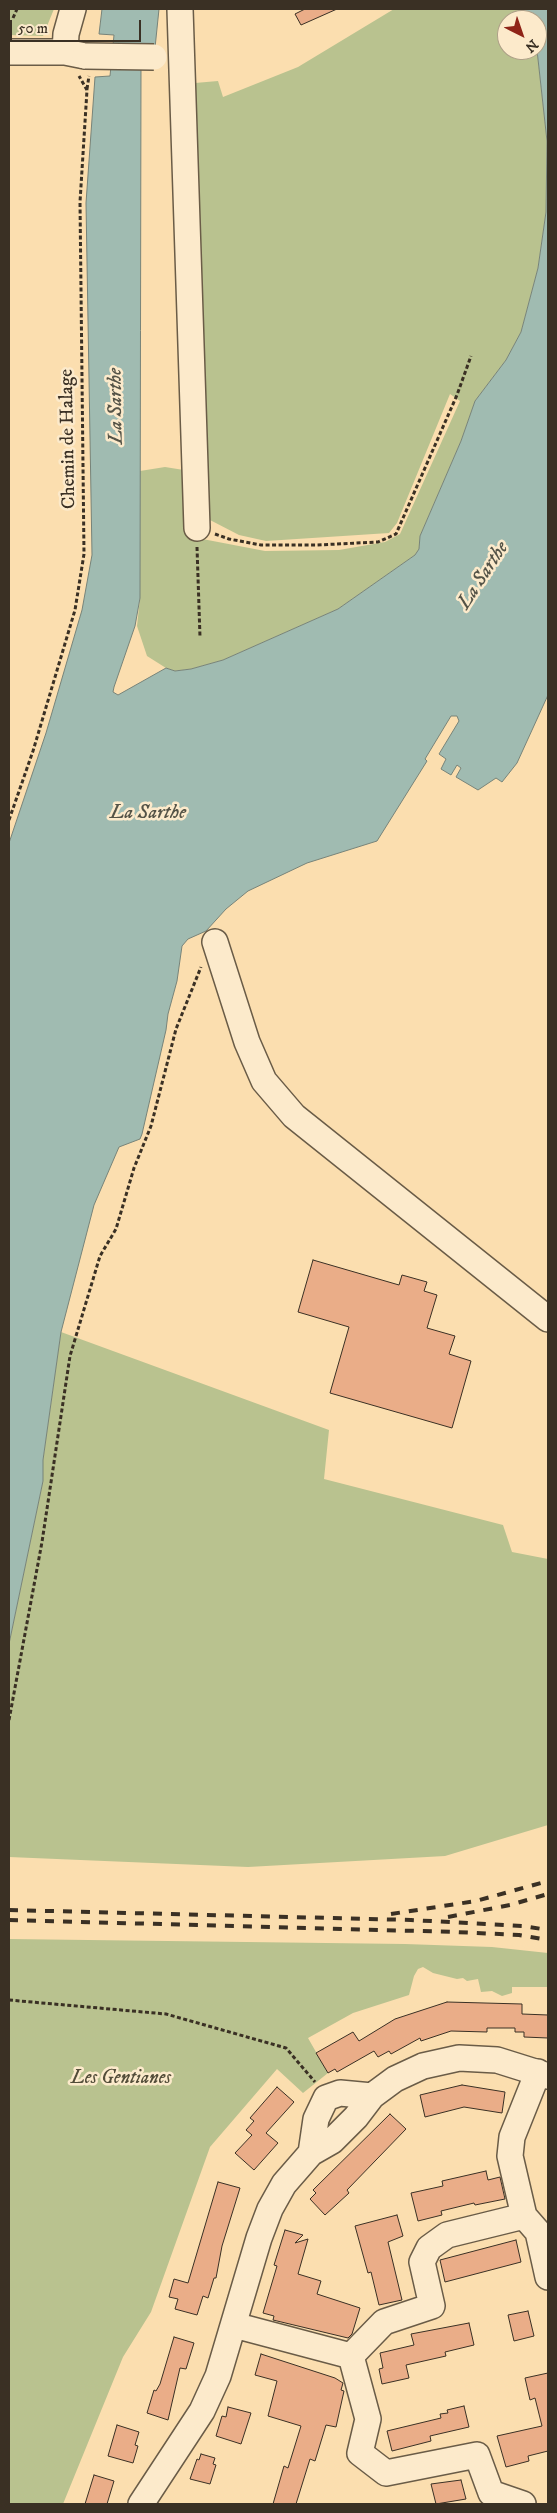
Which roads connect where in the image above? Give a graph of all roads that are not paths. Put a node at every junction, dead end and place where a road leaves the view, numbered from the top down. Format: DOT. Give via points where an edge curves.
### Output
graph roads {
  1 [pos="73,9"];
  2 [pos="180,9"];
  3 [pos="9,52"];
  4 [pos="75,54"];
  5 [pos="181,56"];
  6 [pos="197,528"];
  7 [pos="217,949"];
  8 [pos="548,1319"];
  9 [pos="543,2074"];
  10 [pos="372,2096"];
  11 [pos="311,2153"];
  12 [pos="524,2216"];
  13 [pos="548,2277"];
  14 [pos="234,2325"];
  15 [pos="351,2356"];
  16 [pos="141,2504"];
  17 [pos="523,2504"];
  1 -- 4 [label="street" via="66,34"];
  2 -- 5 [label="street"];
  3 -- 4 [label="street"];
  4 -- 5 [label="street, bridge"];
  5 -- 6 [label="street"];
  7 -- 8 [label="street" via="247,1042 264,1081 294,1116"];
  9 -- 10 [label="street" via="497,2060 459,2058 423,2066 395,2079"];
  9 -- 12 [label="street" via="512,2137 510,2156"];
  10 -- 11 [label="street" via="332,2141"];
  10 -- 11 [label="street" via="340,2093 326,2098 316,2118"];
  11 -- 14 [label="street" via="284,2184 270,2209"];
  12 -- 13 [label="street" via="538,2232"];
  12 -- 15 [label="street" via="446,2235 429,2248 422,2262 432,2306 384,2322"];
  14 -- 15 [label="street"];
  14 -- 16 [label="street" via="218,2376 202,2410"];
  15 -- 17 [label="street" via="368,2419 360,2453 386,2473 477,2455 491,2493"];
}
